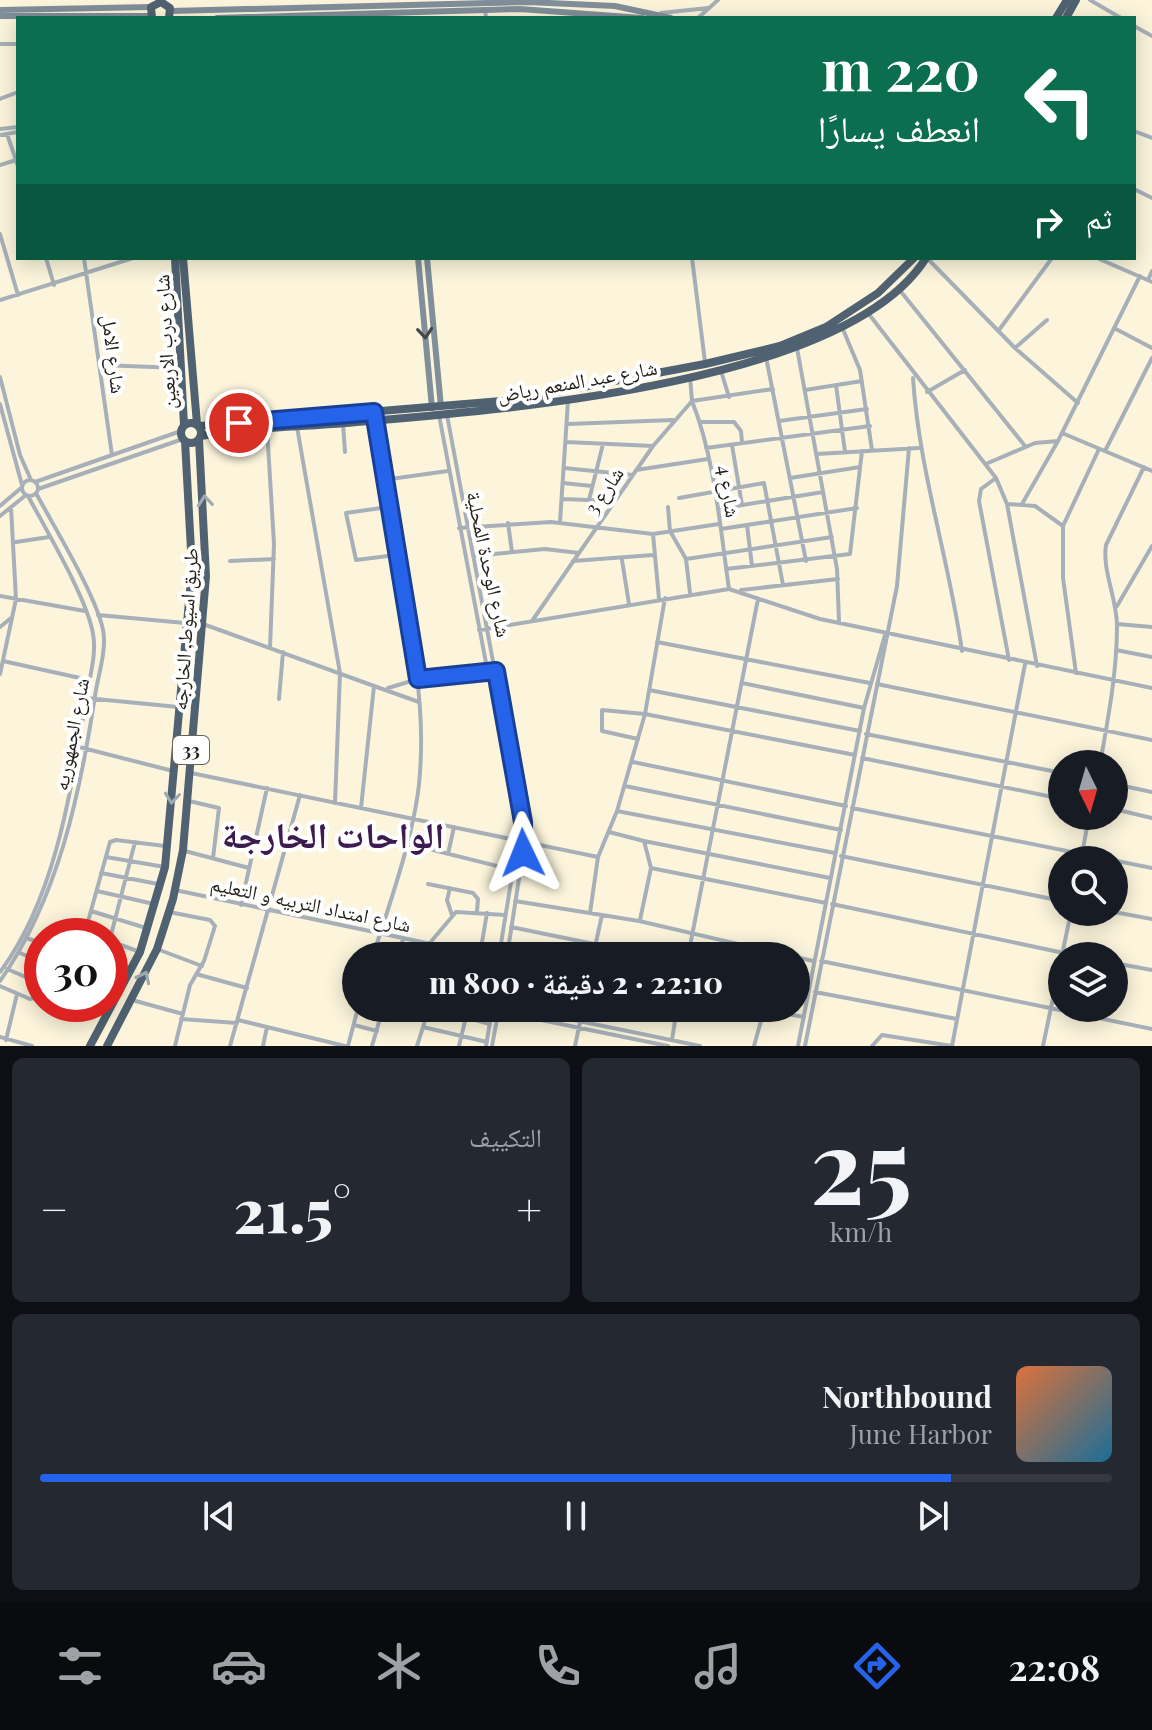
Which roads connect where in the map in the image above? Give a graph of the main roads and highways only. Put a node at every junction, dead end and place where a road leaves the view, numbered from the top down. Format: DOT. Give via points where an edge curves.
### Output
graph roads {
  1 [pos="156,7"];
  2 [pos="170,14"];
  3 [pos="175,260"];
  4 [pos="183,260"];
  5 [pos="912,260"];
  6 [pos="924,260"];
  7 [pos="184,332"];
  8 [pos="185,344"];
  9 [pos="690,372"];
  10 [pos="513,404"];
  11 [pos="374,416"];
  12 [pos="198,425"];
  13 [pos="183,434"];
  14 [pos="200,438"];
  15 [pos="90,1046"];
  16 [pos="107,1046"];
  1 -- 2 [label="highway"];
  3 -- 7 [label="highway, شارع درب الاربعين"];
  4 -- 7 [label="highway, شارع درب الاربعين"];
  5 -- 9 [label="highway, شارع عبد المنعم رياض" via="878,293 826,327"];
  6 -- 9 [label="highway, شارع عبد المنعم رياض" via="898,288 842,327 797,348"];
  7 -- 8 [label="highway, شارع درب الاربعين"];
  8 -- 12 [label="highway, شارع درب الاربعين"];
  8 -- 13 [label="highway, شارع درب الاربعين"];
  9 -- 10 [label="highway, شارع عبد المنعم رياض"];
  9 -- 10 [label="highway, شارع عبد المنعم رياض" via="568,400"];
  10 -- 11 [label="highway, شارع عبد المنعم رياض"];
  11 -- 12 [label="highway, شارع عبد المنعم رياض"];
  11 -- 14 [label="highway, شارع عبد المنعم رياض" via="343,424"];
  12 -- 13 [label="highway, شارع عبد المنعم رياض"];
  12 -- 14 [label="highway, شارع درب الاربعين"];
  13 -- 14 [label="highway, شارع عبد المنعم رياض"];
  13 -- 15 [label="highway, طريق اسيوط, الخارجه / 33, one-way" via="192,542 165,867 140,952"];
  16 -- 14 [label="highway, طريق اسيوط, الخارجه / 33, one-way" via="157,949 183,850 207,541"];
}
